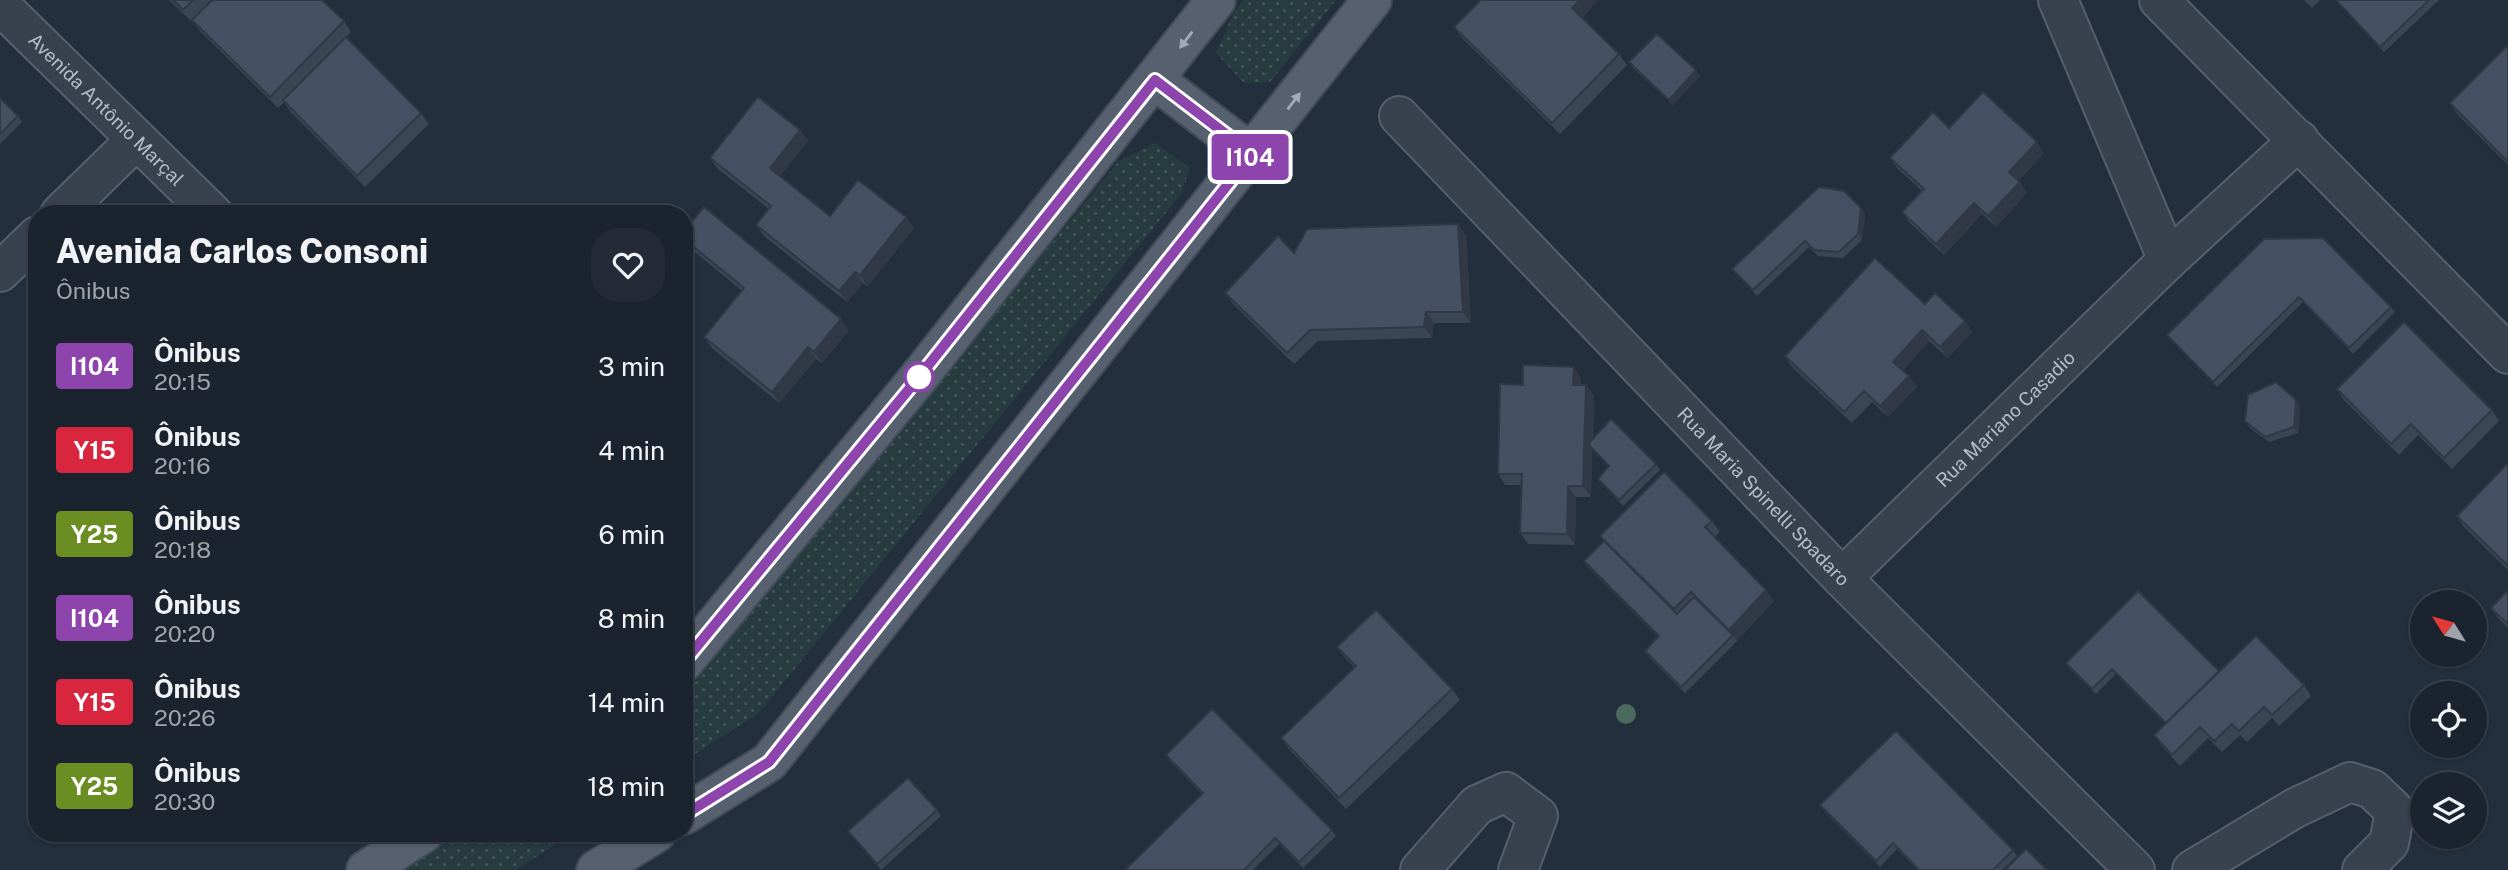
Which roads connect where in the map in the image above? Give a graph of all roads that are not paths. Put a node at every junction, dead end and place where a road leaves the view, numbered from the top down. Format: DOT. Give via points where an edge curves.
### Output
graph roads {
  1 [pos="1216,0"];
  2 [pos="1372,0"];
  3 [pos="2058,0"];
  4 [pos="2160,0"];
  5 [pos="0,5"];
  6 [pos="1155,80"];
  7 [pos="1399,116"];
  8 [pos="136,139"];
  9 [pos="2299,140"];
  10 [pos="1252,154"];
  11 [pos="69,205"];
  12 [pos="204,205"];
  13 [pos="28,245"];
  14 [pos="2168,260"];
  15 [pos="0,272"];
  16 [pos="2508,354"];
  17 [pos="1842,578"];
  18 [pos="693,651"];
  19 [pos="693,809"];
  20 [pos="410,842"];
  21 [pos="641,842"];
  22 [pos="366,870"];
  23 [pos="596,870"];
  24 [pos="1420,870"];
  25 [pos="1518,870"];
  26 [pos="2135,870"];
  27 [pos="2192,870"];
  28 [pos="2362,870"];
  1 -- 6 [label="main road, one-way"];
  10 -- 2 [label="main road, one-way"];
  3 -- 14 [label="street"];
  4 -- 9 [label="street"];
  5 -- 8 [label="street, Avenida Antônio Marçal"];
  6 -- 10 [label="main road"];
  6 -- 18 [label="main road"];
  7 -- 17 [label="street, Rua Maria Spinelli Spadaro"];
  8 -- 11 [label="street"];
  8 -- 12 [label="street, Avenida Antônio Marçal"];
  9 -- 14 [label="street, Rua Mariano Casadio"];
  9 -- 16 [label="street"];
  10 -- 19 [label="main road" via="769,762"];
  13 -- 15 [label="street"];
  14 -- 17 [label="street, Rua Mariano Casadio"];
  17 -- 26 [label="street, Rua Maria Spinelli Spadaro"];
  20 -- 22 [label="main road"];
  21 -- 23 [label="main road"];
  24 -- 25 [label="street" via="1477,805 1506,792 1538,816"];
  27 -- 28 [label="street" via="2295,808 2350,782 2372,789 2395,811 2389,843"];
}
